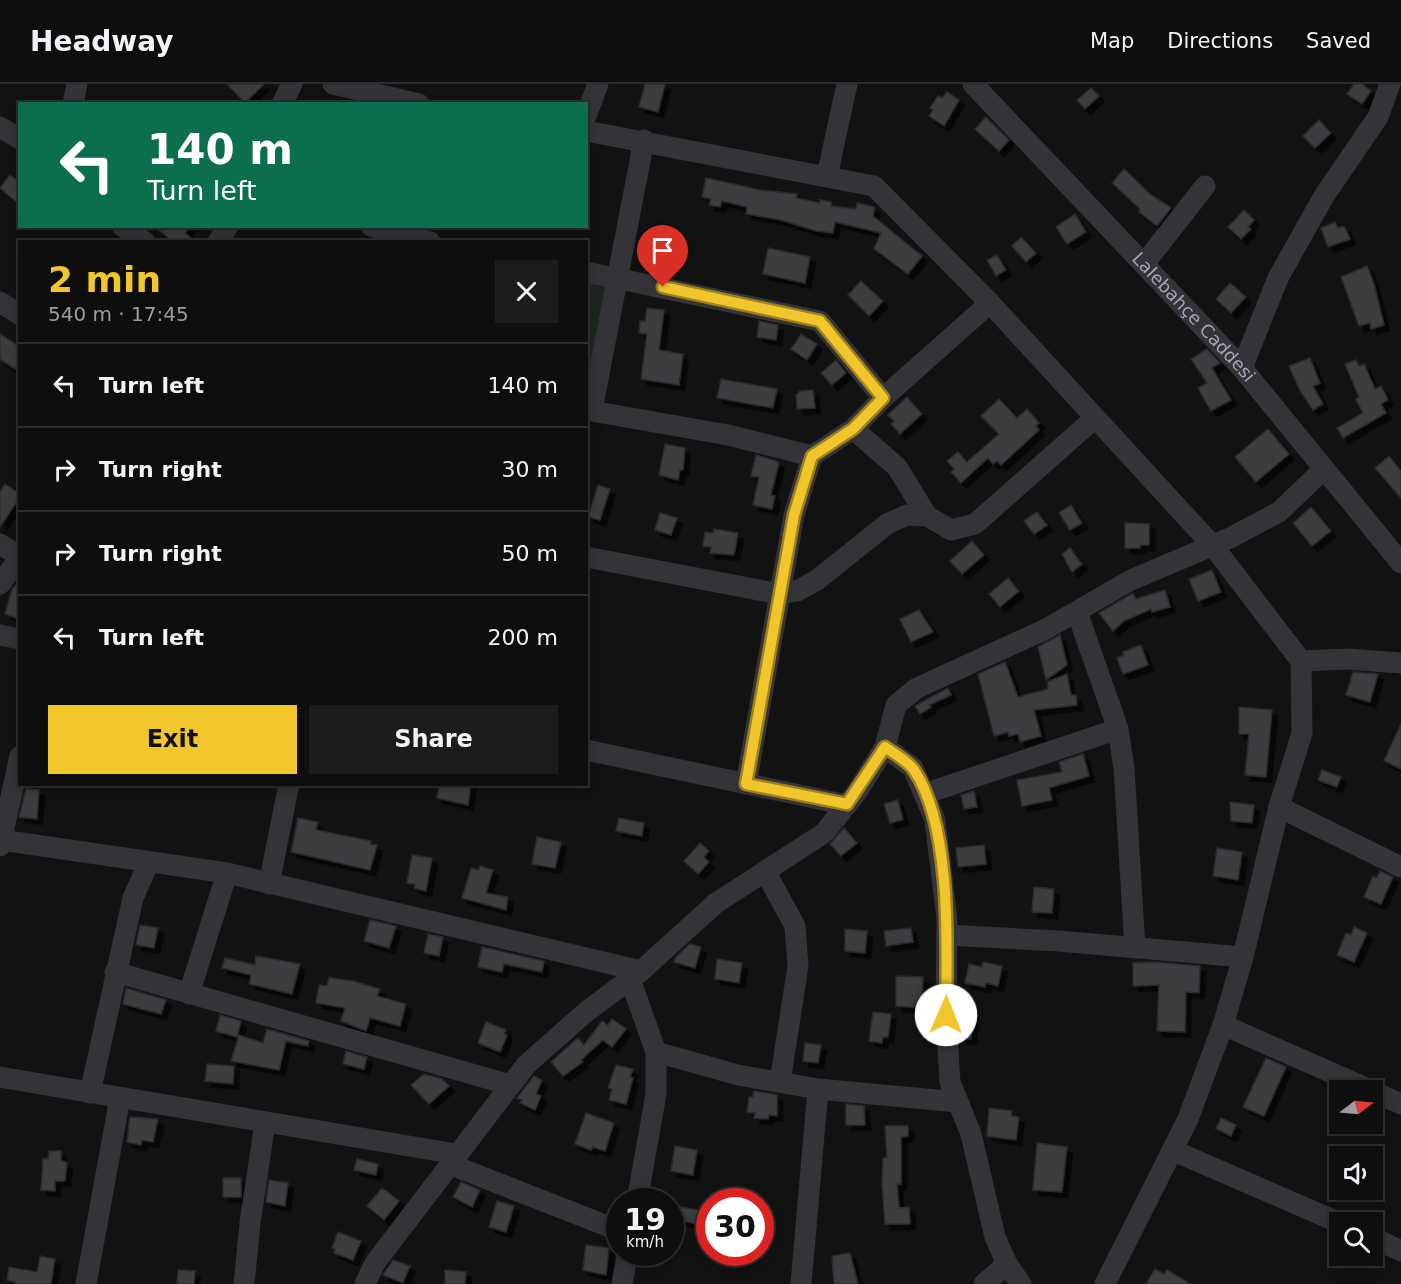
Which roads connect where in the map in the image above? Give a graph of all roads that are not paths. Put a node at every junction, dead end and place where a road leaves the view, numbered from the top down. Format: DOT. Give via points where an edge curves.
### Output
graph roads {
  1 [pos="77,84"];
  2 [pos="292,84"];
  3 [pos="333,84"];
  4 [pos="598,84"];
  5 [pos="848,84"];
  6 [pos="973,84"];
  7 [pos="1390,84"];
  8 [pos="1396,84"];
  9 [pos="1401,93"];
  10 [pos="391,101"];
  11 [pos="73,102"];
  12 [pos="283,102"];
  13 [pos="588,111"];
  14 [pos="0,127"];
  15 [pos="588,131"];
  16 [pos="18,138"];
  17 [pos="644,140"];
  18 [pos="827,176"];
  19 [pos="1205,186"];
  20 [pos="126,228"];
  21 [pos="378,228"];
  22 [pos="142,240"];
  23 [pos="423,240"];
  24 [pos="1144,264"];
  25 [pos="588,272"];
  26 [pos="618,278"];
  27 [pos="0,302"];
  28 [pos="990,303"];
  29 [pos="18,314"];
  30 [pos="1242,368"];
  31 [pos="883,398"];
  32 [pos="589,410"];
  33 [pos="1095,418"];
  34 [pos="853,429"];
  35 [pos="812,456"];
  36 [pos="1324,469"];
  37 [pos="927,516"];
  38 [pos="0,544"];
  39 [pos="1213,546"];
  40 [pos="18,557"];
  41 [pos="588,557"];
  42 [pos="18,561"];
  43 [pos="1401,563"];
  44 [pos="0,584"];
  45 [pos="780,594"];
  46 [pos="1077,612"];
  47 [pos="0,636"];
  48 [pos="18,639"];
  49 [pos="1301,661"];
  50 [pos="1401,663"];
  51 [pos="1118,729"];
  52 [pos="885,747"];
  53 [pos="588,750"];
  54 [pos="18,765"];
  55 [pos="746,784"];
  56 [pos="288,786"];
  57 [pos="924,794"];
  58 [pos="847,804"];
  59 [pos="1279,807"];
  60 [pos="1,843"];
  61 [pos="1401,846"];
  62 [pos="149,862"];
  63 [pos="1401,866"];
  64 [pos="227,873"];
  65 [pos="766,873"];
  66 [pos="268,884"];
  67 [pos="947,935"];
  68 [pos="1135,948"];
  69 [pos="1243,957"];
  70 [pos="115,972"];
  71 [pos="635,975"];
  72 [pos="189,994"];
  73 [pos="1223,1025"];
  74 [pos="656,1052"];
  75 [pos="0,1077"];
  76 [pos="1347,1080"];
  77 [pos="780,1082"];
  78 [pos="510,1085"];
  79 [pos="818,1089"];
  80 [pos="90,1093"];
  81 [pos="1383,1096"];
  82 [pos="120,1098"];
  83 [pos="958,1101"];
  84 [pos="1401,1104"];
  85 [pos="265,1123"];
  86 [pos="1172,1150"];
  87 [pos="452,1159"];
  88 [pos="640,1188"];
  89 [pos="1329,1218"];
  90 [pos="606,1225"];
  91 [pos="1383,1242"];
  92 [pos="1401,1251"];
  93 [pos="1007,1264"];
  94 [pos="625,1266"];
  95 [pos="87,1284"];
  96 [pos="244,1284"];
  97 [pos="365,1284"];
  98 [pos="622,1284"];
  99 [pos="801,1284"];
  100 [pos="986,1284"];
  101 [pos="1021,1284"];
  102 [pos="1105,1284"];
  1 -- 11 [label="street"];
  2 -- 12 [label="street"];
  3 -- 10 [label="street"];
  4 -- 13 [label="street"];
  5 -- 18 [label="street"];
  6 -- 24 [label="street, Lalebahçe Caddesi"];
  7 -- 30 [label="street" via="1378,117 1324,196 1278,278"];
  8 -- 9 [label="street"];
  14 -- 16 [label="street"];
  15 -- 17 [label="street"];
  17 -- 18 [label="street"];
  17 -- 26 [label="street"];
  18 -- 28 [label="street" via="874,186"];
  19 -- 24 [label="street"];
  20 -- 22 [label="street"];
  21 -- 23 [label="street"];
  24 -- 30 [label="street, Lalebahçe Caddesi"];
  25 -- 26 [label="street"];
  26 -- 31 [label="street" via="820,321"];
  26 -- 32 [label="street"];
  27 -- 29 [label="street"];
  28 -- 31 [label="street"];
  28 -- 33 [label="street"];
  30 -- 36 [label="street, Lalebahçe Caddesi"];
  31 -- 34 [label="street"];
  32 -- 35 [label="street" via="728,435"];
  33 -- 37 [label="street" via="975,524 951,531"];
  33 -- 39 [label="street"];
  34 -- 35 [label="street"];
  34 -- 37 [label="street" via="897,467"];
  35 -- 45 [label="street" via="794,515"];
  36 -- 39 [label="street" via="1279,512"];
  36 -- 43 [label="street, Lalebahçe Caddesi"];
  37 -- 45 [label="street" via="907,515 887,524 817,580"];
  38 -- 40 [label="street"];
  39 -- 46 [label="street" via="1131,580"];
  39 -- 49 [label="street"];
  41 -- 45 [label="street"];
  42 -- 44 [label="street"];
  45 -- 55 [label="street"];
  46 -- 51 [label="street"];
  46 -- 52 [label="street" via="917,688 896,705"];
  47 -- 48 [label="street"];
  49 -- 50 [label="street"];
  49 -- 59 [label="street" via="1302,733"];
  51 -- 57 [label="street"];
  51 -- 68 [label="street"];
  52 -- 57 [label="street" via="913,768"];
  52 -- 58 [label="street"];
  53 -- 55 [label="street"];
  54 -- 60 [label="street"];
  55 -- 58 [label="street"];
  56 -- 66 [label="street"];
  57 -- 67 [label="street" via="935,820"];
  58 -- 65 [label="street" via="824,833"];
  59 -- 63 [label="street"];
  59 -- 69 [label="street"];
  60 -- 62 [label="street"];
  61 -- 63 [label="street"];
  62 -- 64 [label="street"];
  62 -- 70 [label="street" via="133,898"];
  64 -- 66 [label="street"];
  64 -- 72 [label="street"];
  65 -- 71 [label="street" via="716,903"];
  65 -- 77 [label="street" via="795,926 798,966"];
  66 -- 71 [label="street"];
  67 -- 68 [label="street"];
  67 -- 83 [label="street" via="950,1082"];
  68 -- 69 [label="street"];
  69 -- 73 [label="street"];
  70 -- 72 [label="street"];
  70 -- 80 [label="street"];
  71 -- 74 [label="street"];
  71 -- 78 [label="street" via="586,1012 526,1065"];
  72 -- 78 [label="street"];
  73 -- 76 [label="street"];
  73 -- 86 [label="street" via="1188,1119"];
  74 -- 77 [label="street" via="738,1075"];
  74 -- 88 [label="street" via="656,1094"];
  75 -- 80 [label="street"];
  77 -- 79 [label="street"];
  78 -- 87 [label="street"];
  79 -- 83 [label="street"];
  79 -- 99 [label="street"];
  80 -- 82 [label="street"];
  81 -- 84 [label="street"];
  82 -- 85 [label="street"];
  82 -- 95 [label="street"];
  83 -- 93 [label="street" via="971,1134 994,1237"];
  85 -- 87 [label="street"];
  85 -- 96 [label="street"];
  86 -- 89 [label="street"];
  86 -- 102 [label="street"];
  87 -- 90 [label="street"];
  87 -- 97 [label="street" via="375,1263"];
  91 -- 92 [label="street"];
  93 -- 100 [label="street"];
  93 -- 101 [label="street"];
  94 -- 98 [label="street"];
}
